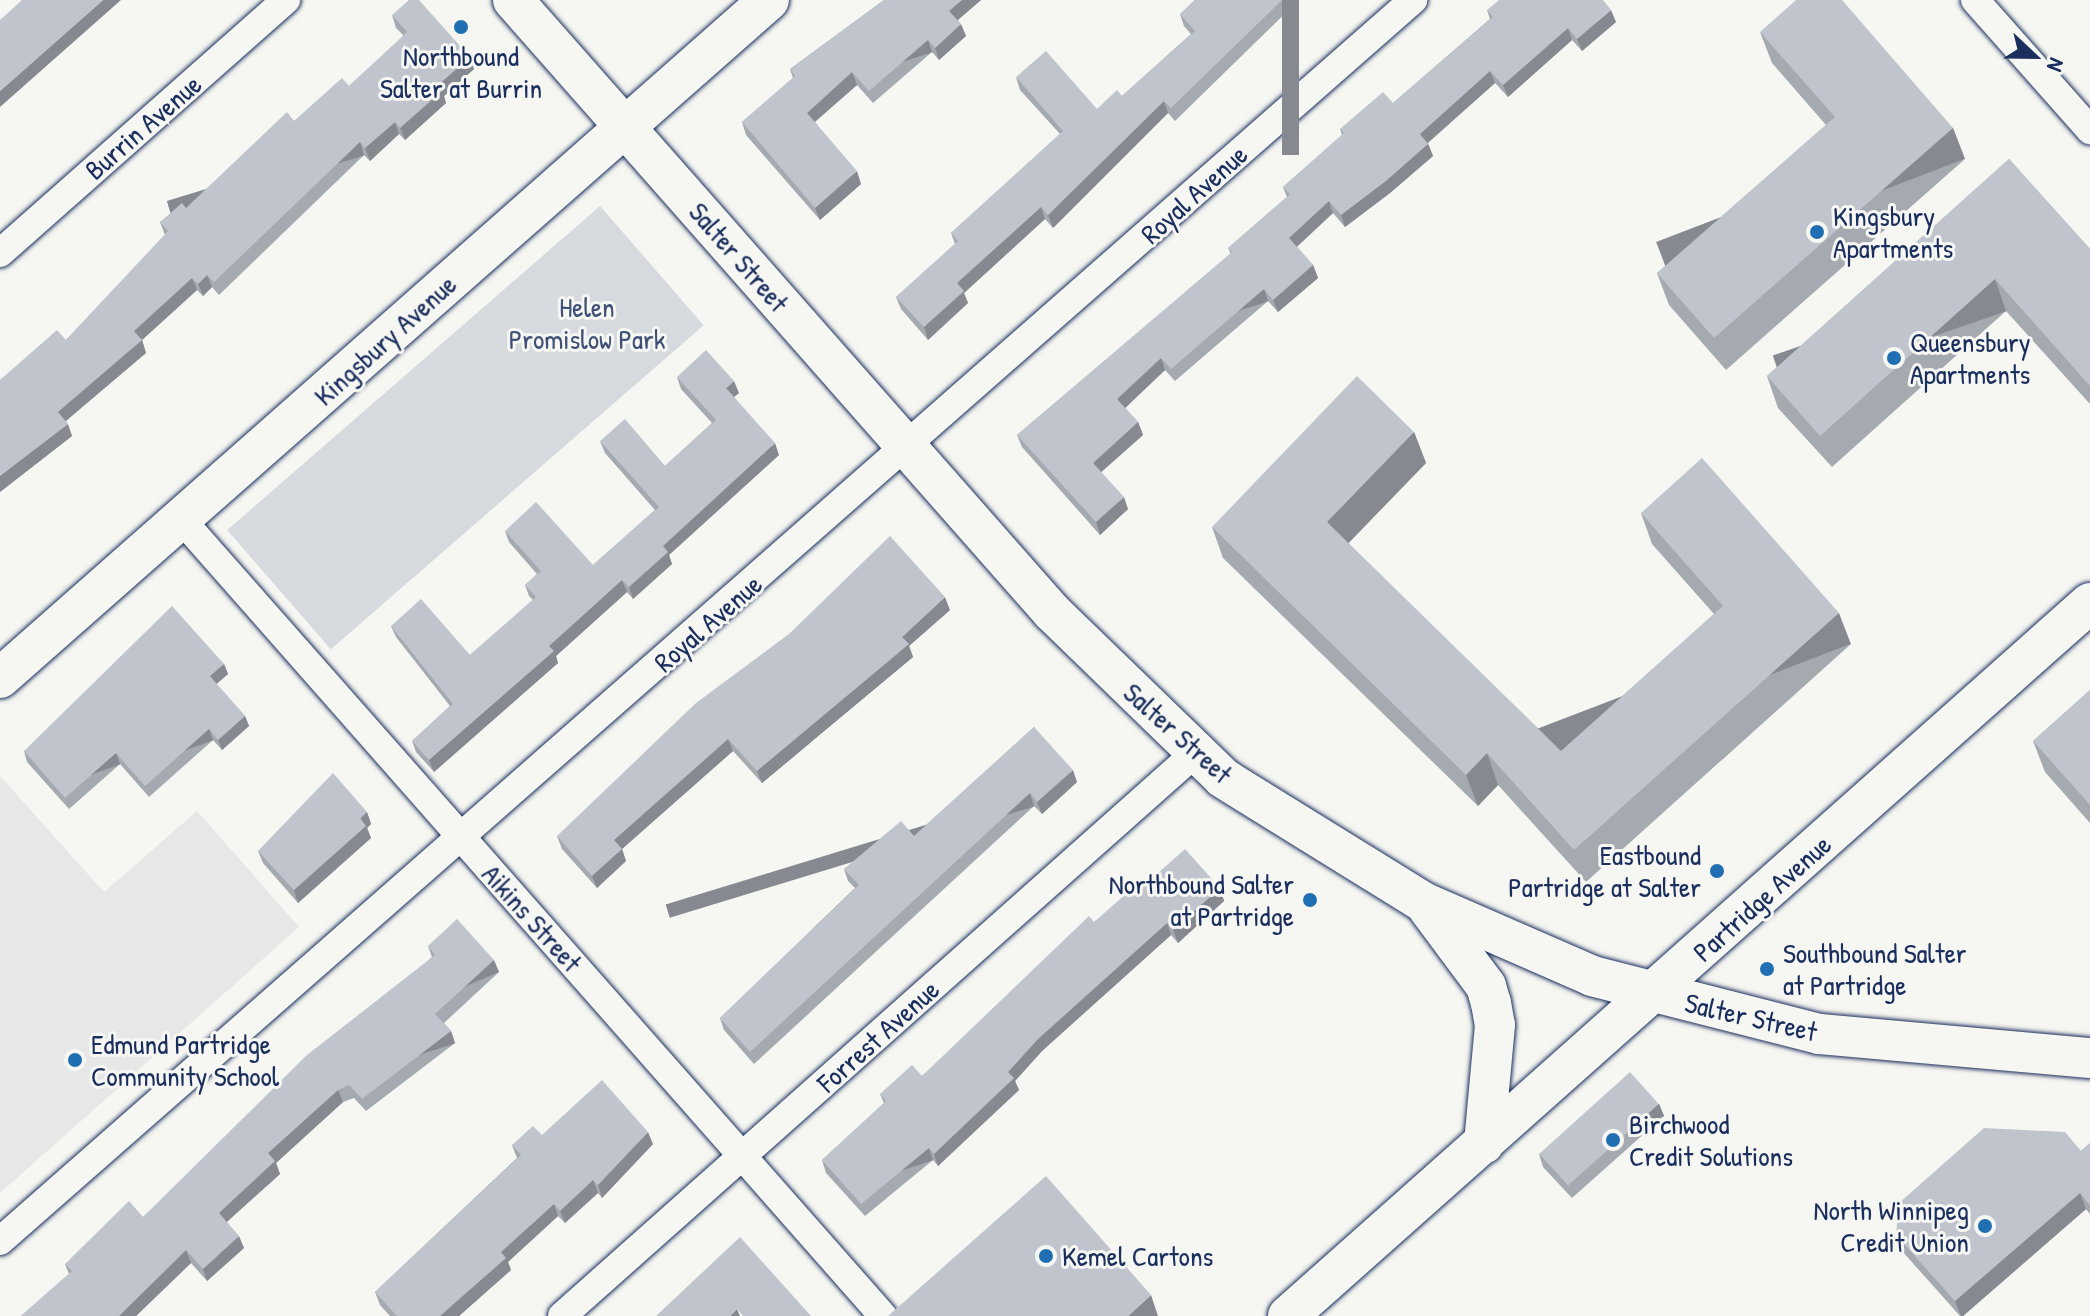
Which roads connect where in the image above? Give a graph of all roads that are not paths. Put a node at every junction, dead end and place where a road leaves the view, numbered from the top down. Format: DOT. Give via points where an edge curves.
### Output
graph roads {
  1 [pos="286,0"];
  2 [pos="513,0"];
  3 [pos="769,0"];
  4 [pos="1413,0"];
  5 [pos="1975,0"];
  6 [pos="625,127"];
  7 [pos="2090,130"];
  8 [pos="0,253"];
  9 [pos="908,449"];
  10 [pos="182,520"];
  11 [pos="2090,603"];
  12 [pos="0,678"];
  13 [pos="1193,755"];
  14 [pos="460,838"];
  15 [pos="1423,902"];
  16 [pos="1655,994"];
  17 [pos="2090,1058"];
  18 [pos="1484,1143"];
  19 [pos="740,1159"];
  20 [pos="0,1241"];
  21 [pos="562,1316"];
  22 [pos="883,1316"];
  23 [pos="1288,1316"];
  1 -- 8 [label="street, Burrin Avenue"];
  2 -- 6 [label="main road, Salter Street"];
  3 -- 6 [label="main road, Kingsbury Avenue"];
  4 -- 9 [label="street, Royal Avenue"];
  5 -- 7 [label="street"];
  6 -- 9 [label="main road, Salter Street"];
  6 -- 10 [label="main road, Kingsbury Avenue"];
  9 -- 13 [label="main road, Salter Street" via="1052,612"];
  9 -- 14 [label="street, Royal Avenue"];
  10 -- 12 [label="main road, Kingsbury Avenue"];
  10 -- 14 [label="street, Aikins Street"];
  11 -- 16 [label="main road, Partridge Avenue"];
  13 -- 15 [label="main road, Salter Street"];
  13 -- 19 [label="street, Forrest Avenue"];
  14 -- 19 [label="street, Aikins Street"];
  14 -- 20 [label="street, Royal Avenue"];
  15 -- 16 [label="main road, Salter Street" via="1538,955"];
  15 -- 18 [label="main road" via="1486,986 1491,1003 1495,1025"];
  16 -- 17 [label="main road, Salter Street" via="1869,1042"];
  16 -- 18 [label="main road, Partridge Avenue"];
  18 -- 23 [label="main road, Partridge Avenue"];
  19 -- 21 [label="street, Forrest Avenue"];
  19 -- 22 [label="street, Aikins Street"];
}
